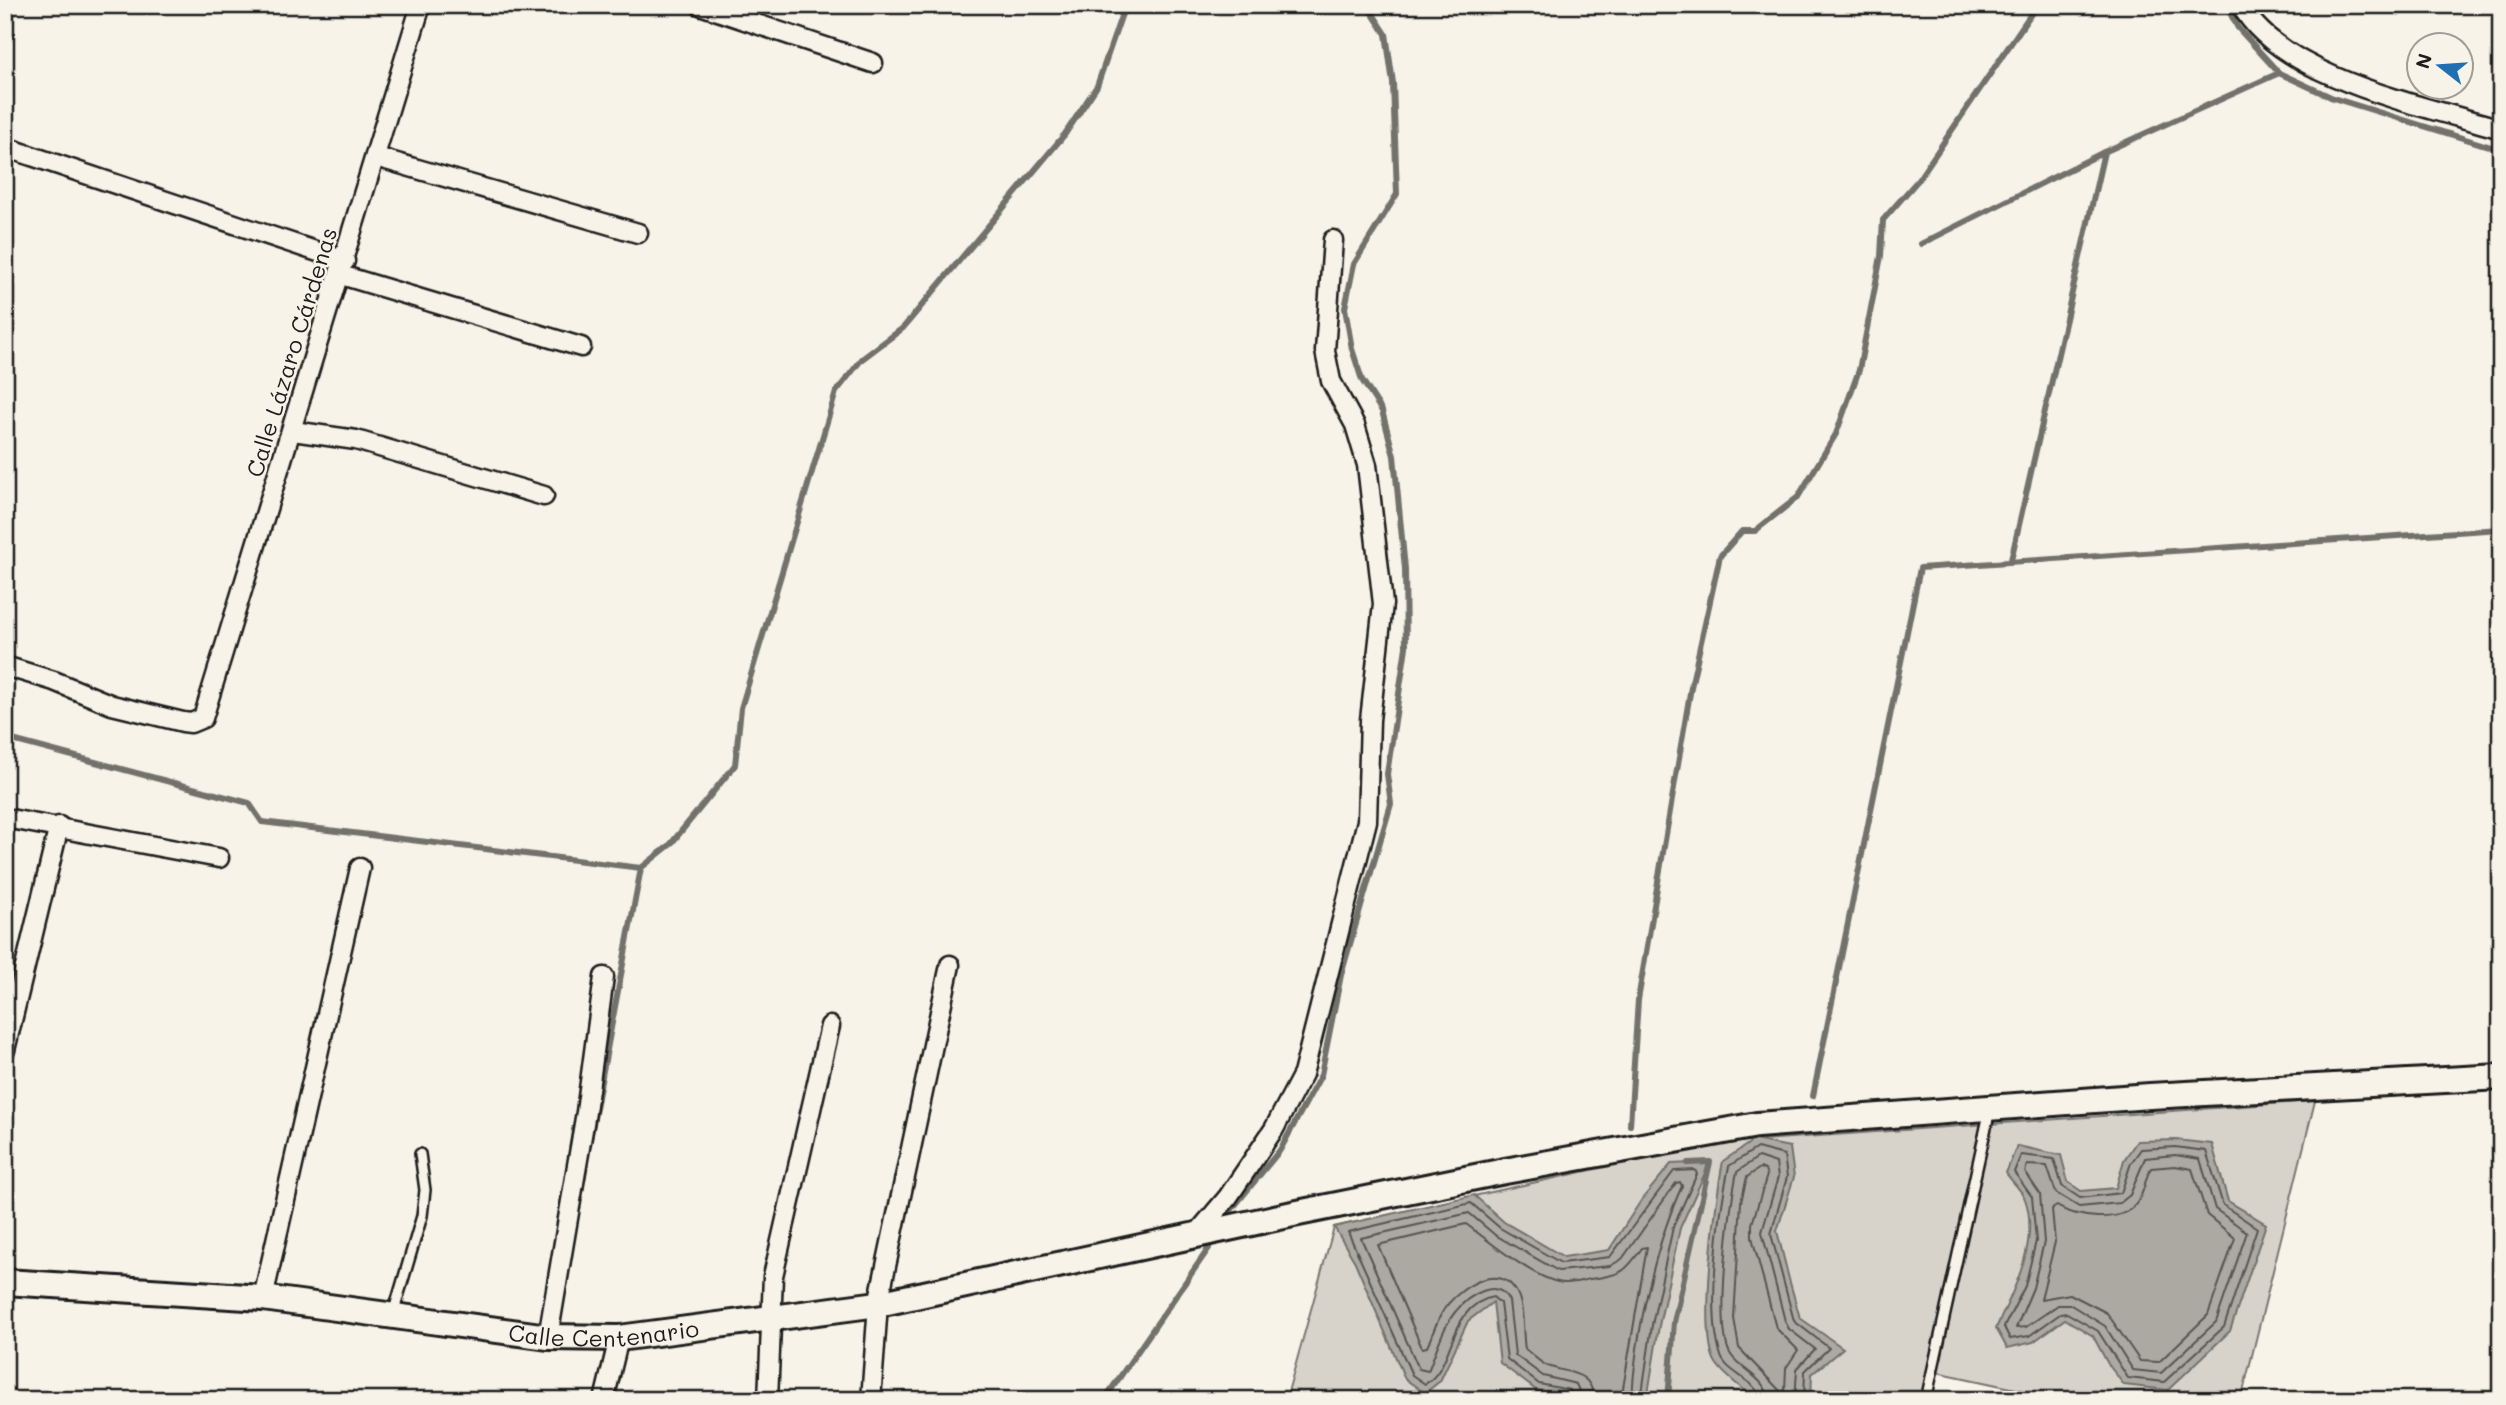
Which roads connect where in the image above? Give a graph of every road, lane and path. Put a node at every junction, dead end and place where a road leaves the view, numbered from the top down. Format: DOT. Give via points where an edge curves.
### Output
graph roads {
  1 [pos="421,5"];
  2 [pos="700,5"];
  3 [pos="2241,5"];
  4 [pos="873,63"];
  5 [pos="2501,129"];
  6 [pos="5,148"];
  7 [pos="376,158"];
  8 [pos="638,233"];
  9 [pos="1333,240"];
  10 [pos="343,268"];
  11 [pos="581,347"];
  12 [pos="293,431"];
  13 [pos="544,496"];
  14 [pos="5,666"];
  15 [pos="5,818"];
  16 [pos="59,826"];
  17 [pos="219,858"];
  18 [pos="360,869"];
  19 [pos="950,965"];
  20 [pos="604,977"];
  21 [pos="830,1026"];
  22 [pos="5,1050"];
  23 [pos="2501,1077"];
  24 [pos="1990,1108"];
  25 [pos="420,1154"];
  26 [pos="1195,1236"];
  27 [pos="5,1282"];
  28 [pos="263,1298"];
  29 [pos="878,1304"];
  30 [pos="392,1315"];
  31 [pos="771,1318"];
  32 [pos="548,1337"];
  33 [pos="619,1338"];
  34 [pos="604,1400"];
  35 [pos="768,1400"];
  36 [pos="871,1400"];
  37 [pos="1926,1400"];
  1 -- 7 [label="street, Calle Lázaro Cárdenas"];
  2 -- 4 [label="street"];
  3 -- 5 [label="street" via="2265,37 2294,58 2343,80"];
  6 -- 10 [label="street"];
  7 -- 8 [label="street"];
  7 -- 10 [label="street, Calle Lázaro Cárdenas"];
  9 -- 26 [label="street" via="1326,358 1331,381 1355,425 1367,464 1383,604 1370,720 1367,821 1303,1074 1274,1129 1228,1198"];
  10 -- 11 [label="street"];
  10 -- 12 [label="street, Calle Lázaro Cárdenas"];
  12 -- 13 [label="street" via="356,440"];
  12 -- 14 [label="street, Calle Lázaro Cárdenas" via="203,718 191,723 124,709"];
  15 -- 16 [label="street"];
  16 -- 17 [label="street"];
  16 -- 22 [label="street"];
  18 -- 28 [label="street"];
  19 -- 29 [label="street"];
  20 -- 32 [label="street"];
  21 -- 31 [label="street" via="773,1276"];
  23 -- 24 [label="street, Calle Centenario"];
  24 -- 26 [label="street, Calle Centenario" via="1758,1125 1688,1136"];
  24 -- 37 [label="lane"];
  25 -- 30 [label="lane" via="425,1190 422,1216"];
  26 -- 29 [label="street, Calle Centenario"];
  27 -- 28 [label="street, Calle Centenario"];
  28 -- 30 [label="street, Calle Centenario"];
  29 -- 31 [label="street, Calle Centenario"];
  29 -- 36 [label="street"];
  30 -- 32 [label="street, Calle Centenario"];
  31 -- 33 [label="street, Calle Centenario"];
  31 -- 35 [label="street"];
  32 -- 33 [label="street, Calle Centenario"];
  33 -- 34 [label="street"];
}
